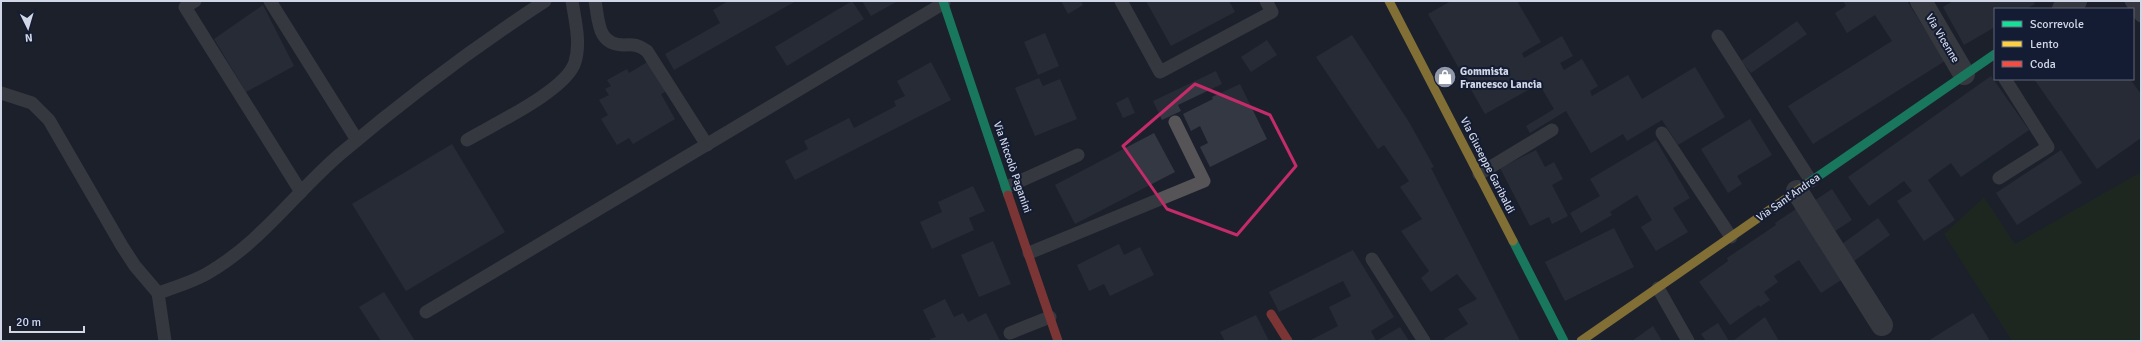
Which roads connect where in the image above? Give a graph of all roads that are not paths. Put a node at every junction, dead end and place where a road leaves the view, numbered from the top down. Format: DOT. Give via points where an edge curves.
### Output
graph roads {
  1 [pos="195,1"];
  2 [pos="270,1"];
  3 [pos="545,1"];
  4 [pos="572,1"];
  5 [pos="595,1"];
  6 [pos="1121,1"];
  7 [pos="1266,1"];
  8 [pos="1389,1"];
  9 [pos="1921,1"];
  10 [pos="2076,1"];
  11 [pos="2131,1"];
  12 [pos="944,2"];
  13 [pos="2065,8"];
  14 [pos="2141,16"];
  15 [pos="1718,36"];
  16 [pos="1994,58"];
  17 [pos="1964,74"];
  18 [pos="2005,80"];
  19 [pos="1,93"];
  20 [pos="1175,122"];
  21 [pos="1552,130"];
  22 [pos="1662,133"];
  23 [pos="357,140"];
  24 [pos="467,140"];
  25 [pos="707,145"];
  26 [pos="1078,155"];
  27 [pos="1479,174"];
  28 [pos="1999,178"];
  29 [pos="1804,186"];
  30 [pos="1007,187"];
  31 [pos="301,192"];
  32 [pos="1731,237"];
  33 [pos="1029,253"];
  34 [pos="1372,259"];
  35 [pos="1658,288"];
  36 [pos="158,293"];
  37 [pos="426,312"];
  38 [pos="1271,314"];
  39 [pos="1050,317"];
  40 [pos="1882,325"];
  41 [pos="1010,333"];
  42 [pos="165,341"];
  43 [pos="1058,341"];
  44 [pos="1288,341"];
  45 [pos="1424,341"];
  46 [pos="1564,341"];
  47 [pos="1582,341"];
  48 [pos="1688,341"];
  1 -- 31 [label="lane" via="185,7"];
  2 -- 23 [label="lane"];
  3 -- 23 [label="lane" via="421,88"];
  4 -- 24 [label="lane" via="577,41 572,71 549,92"];
  5 -- 25 [label="lane" via="604,37 609,43 632,44 647,51"];
  6 -- 7 [label="lane" via="1160,72 1272,12"];
  8 -- 27 [label="street, Via Giuseppe Garibaldi"];
  9 -- 17 [label="street, Via Vicenne"];
  10 -- 13 [label="street"];
  11 -- 14 [label="lane"];
  12 -- 25 [label="lane"];
  12 -- 30 [label="street, Via Niccolò Paganini"];
  15 -- 29 [label="lane"];
  16 -- 17 [label="street, Via Sant'Andrea"];
  17 -- 29 [label="street, Via Sant'Andrea"];
  18 -- 28 [label="lane" via="2048,146"];
  19 -- 36 [label="lane" via="32,103 49,120 122,246"];
  20 -- 33 [label="lane" via="1204,181"];
  21 -- 27 [label="lane"];
  22 -- 32 [label="lane"];
  23 -- 31 [label="lane"];
  25 -- 37 [label="lane"];
  26 -- 30 [label="lane"];
  27 -- 46 [label="street, Via Giuseppe Garibaldi"];
  29 -- 32 [label="street, Via Sant'Andrea"];
  29 -- 40 [label="street"];
  30 -- 33 [label="street, Via Niccolò Paganini"];
  31 -- 36 [label="lane" via="256,238 227,260 207,273"];
  32 -- 35 [label="street, Via Sant'Andrea"];
  33 -- 39 [label="street, Via Niccolò Paganini"];
  34 -- 45 [label="lane"];
  35 -- 47 [label="street, Via Sant'Andrea"];
  35 -- 48 [label="lane"];
  36 -- 42 [label="lane"];
  38 -- 44 [label="street"];
  39 -- 41 [label="lane"];
  39 -- 43 [label="street, Via Niccolò Paganini"];
}
